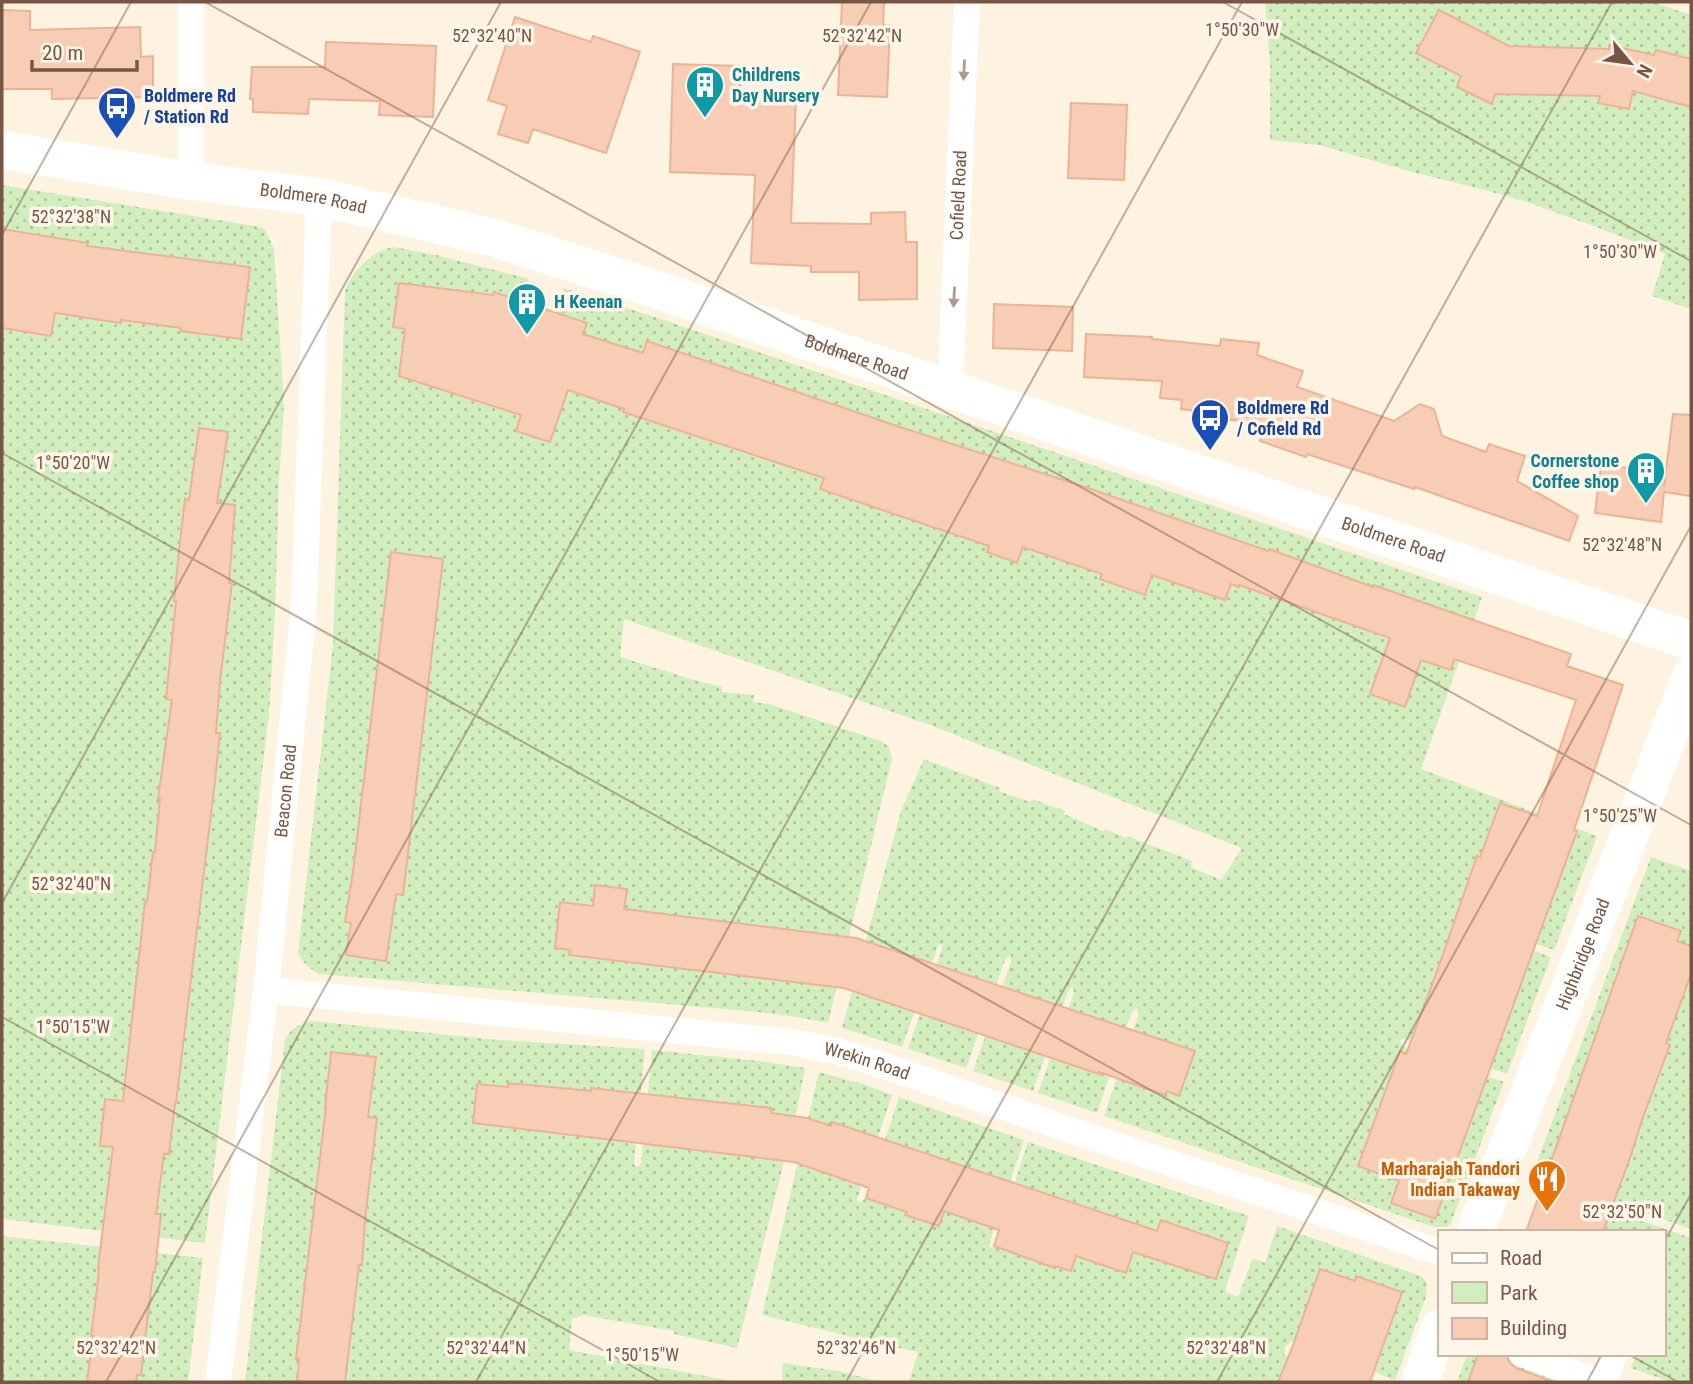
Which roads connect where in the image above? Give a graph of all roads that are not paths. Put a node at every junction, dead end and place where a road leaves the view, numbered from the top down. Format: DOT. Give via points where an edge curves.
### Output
graph roads {
  1 [pos="191,2"];
  2 [pos="967,2"];
  3 [pos="2,150"];
  4 [pos="191,181"];
  5 [pos="319,197"];
  6 [pos="950,389"];
  7 [pos="1691,641"];
  8 [pos="1691,677"];
  9 [pos="266,990"];
  10 [pos="1476,1230"];
  11 [pos="1438,1252"];
  12 [pos="1438,1332"];
  13 [pos="1527,1356"];
  14 [pos="1614,1356"];
  15 [pos="218,1382"];
  16 [pos="1420,1382"];
  17 [pos="1598,1382"];
  18 [pos="1604,1382"];
  1 -- 4 [label="street"];
  2 -- 6 [label="street, Cofield Road, one-way"];
  3 -- 4 [label="main road, Boldmere Road"];
  4 -- 5 [label="main road, Boldmere Road"];
  5 -- 6 [label="main road, Boldmere Road" via="495,238"];
  5 -- 9 [label="street, Beacon Road" via="304,606"];
  6 -- 7 [label="main road, Boldmere Road"];
  8 -- 10 [label="main road, Highbridge Road"];
  9 -- 11 [label="street, Wrekin Road" via="791,1042 836,1051"];
  9 -- 15 [label="street, Beacon Road"];
  12 -- 16 [label="main road"];
  13 -- 17 [label="street"];
  14 -- 18 [label="street"];
}
